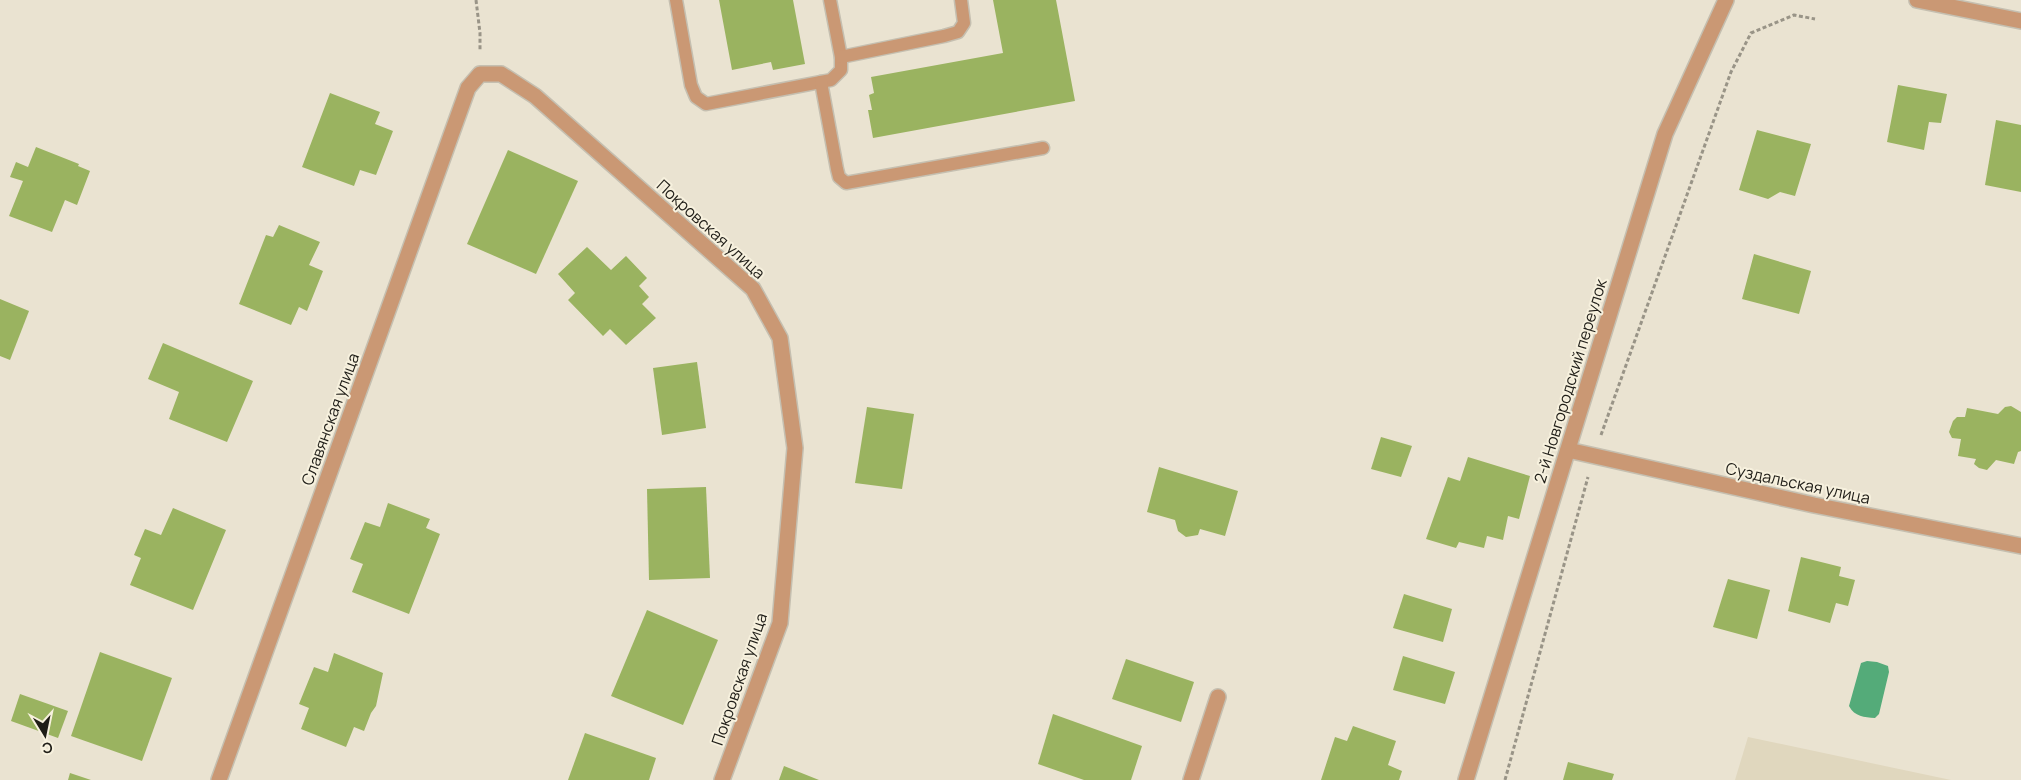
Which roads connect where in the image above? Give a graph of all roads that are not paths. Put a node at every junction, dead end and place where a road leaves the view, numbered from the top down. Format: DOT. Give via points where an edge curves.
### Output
graph roads {
  1 [pos="676,0"];
  2 [pos="830,0"];
  3 [pos="961,0"];
  4 [pos="1726,0"];
  5 [pos="1917,0"];
  6 [pos="2021,21"];
  7 [pos="842,57"];
  8 [pos="480,74"];
  9 [pos="821,82"];
  10 [pos="1043,148"];
  11 [pos="1568,450"];
  12 [pos="2021,546"];
  13 [pos="1218,698"];
  14 [pos="219,780"];
  15 [pos="722,780"];
  16 [pos="1191,780"];
  17 [pos="1466,780"];
  1 -- 9 [label="lane" via="691,85 696,97 706,104"];
  2 -- 7 [label="lane"];
  3 -- 7 [label="lane" via="964,22 958,32"];
  4 -- 11 [label="street, 2-й Новгородский переулок" via="1665,134"];
  5 -- 6 [label="street"];
  7 -- 9 [label="lane" via="841,70 831,80"];
  8 -- 14 [label="street, Славянская улица" via="468,88"];
  8 -- 15 [label="street, Покровская улица" via="501,74 535,96 753,289 780,338 795,448 780,623"];
  9 -- 10 [label="lane" via="837,169 839,177 846,183"];
  11 -- 12 [label="street, Суздальская улица"];
  11 -- 17 [label="street, 2-й Новгородский переулок"];
  13 -- 16 [label="street"];
}
